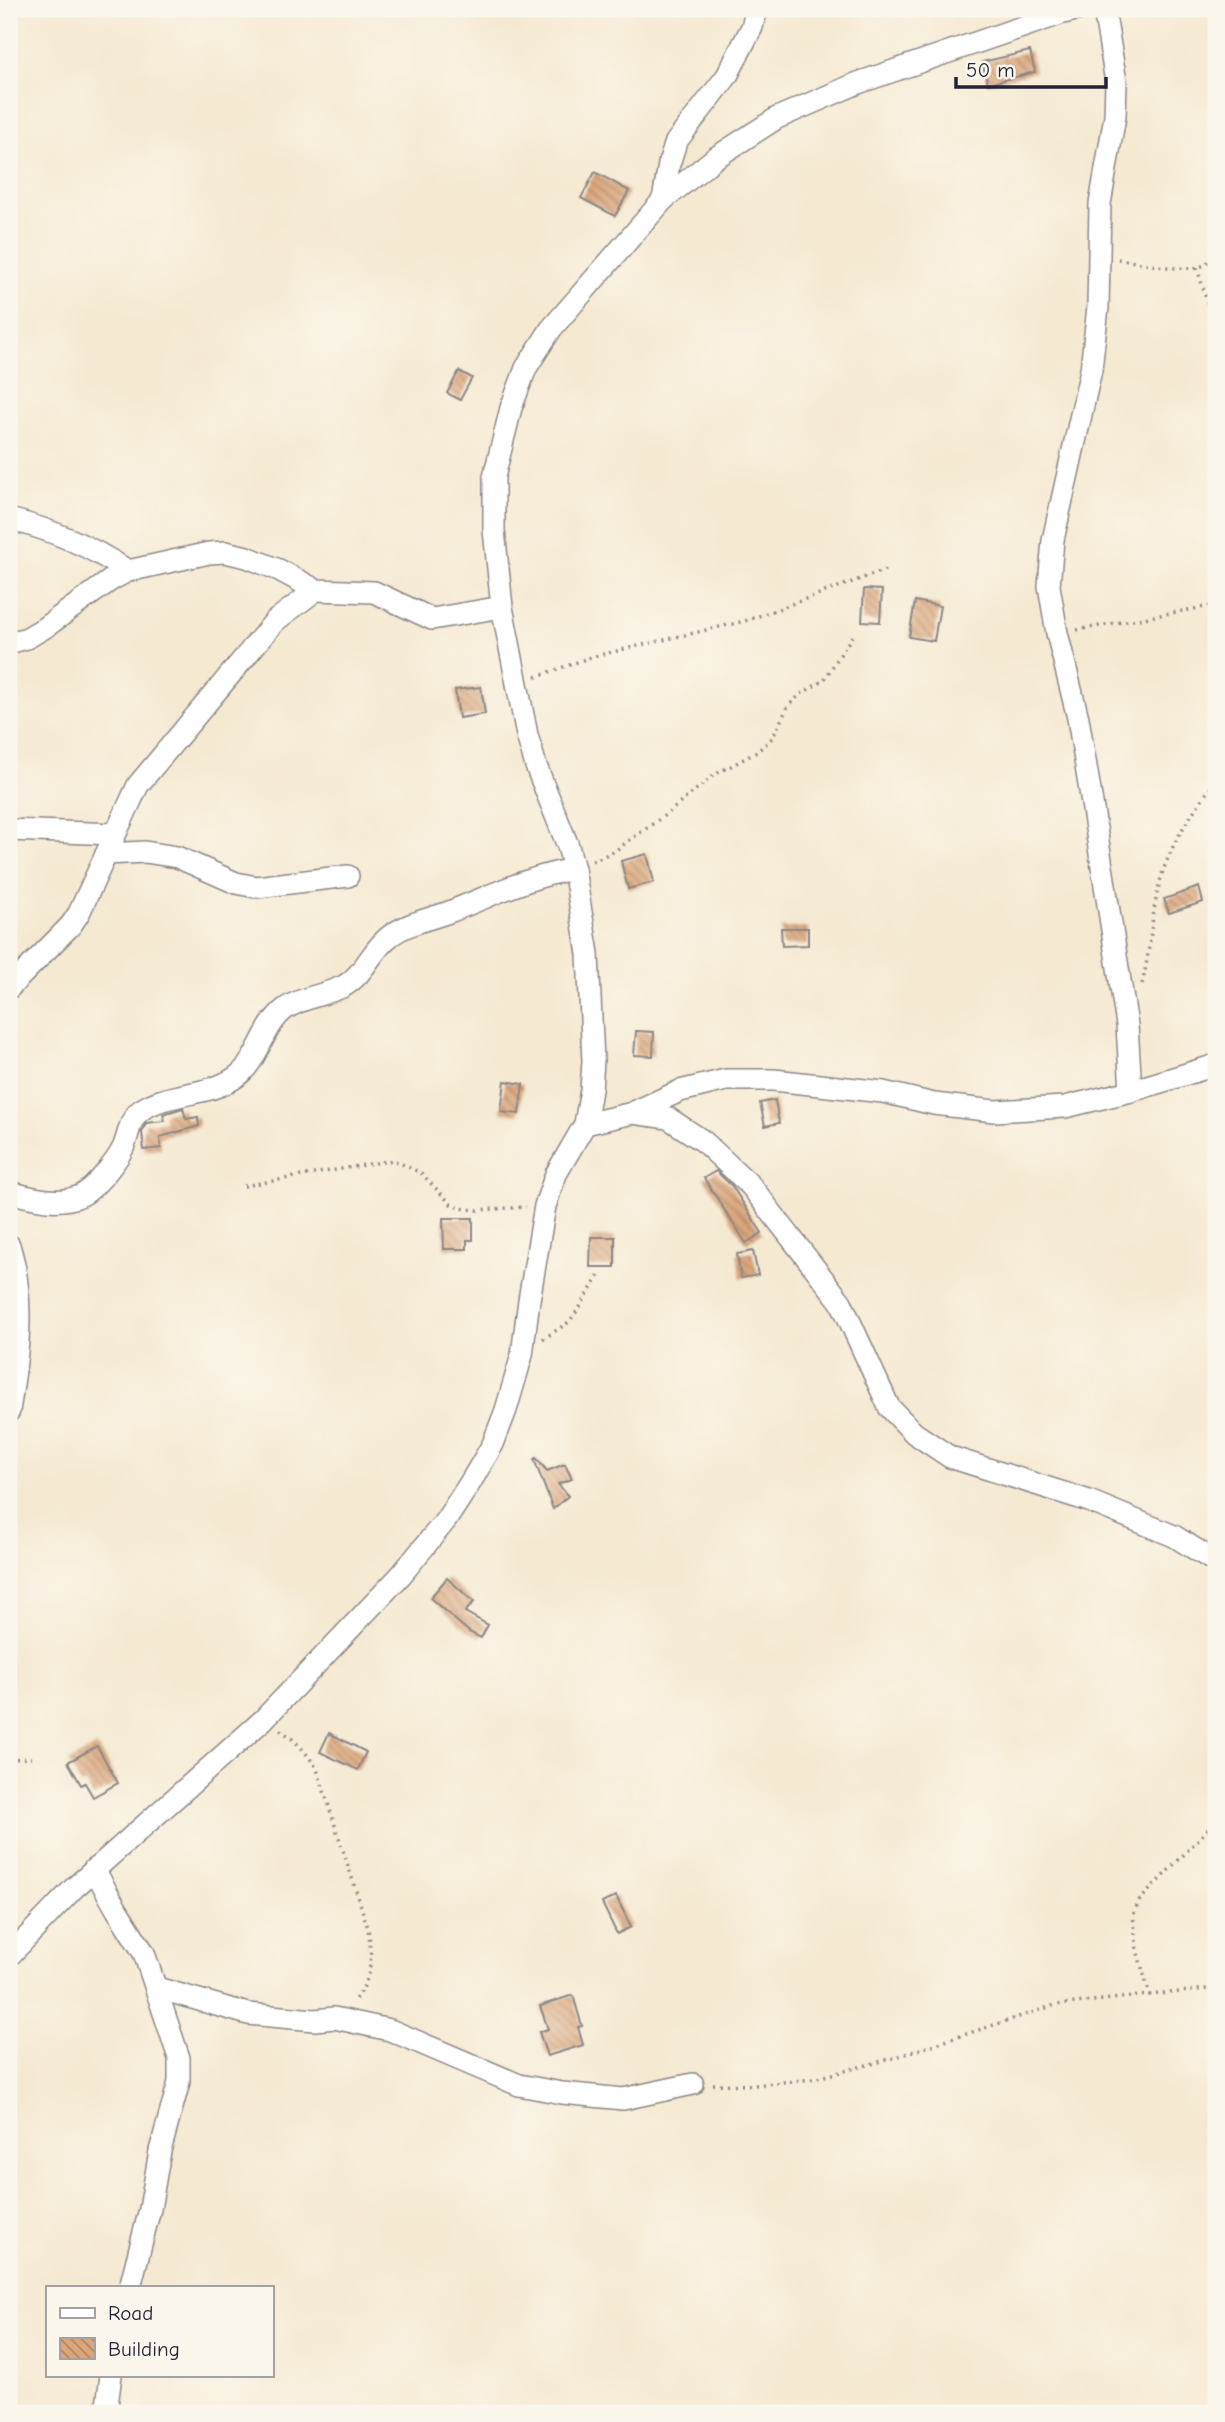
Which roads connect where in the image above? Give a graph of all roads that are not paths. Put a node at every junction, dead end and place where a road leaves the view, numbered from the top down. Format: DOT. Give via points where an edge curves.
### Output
graph roads {
  1 [pos="757,9"];
  2 [pos="1080,9"];
  3 [pos="1104,9"];
  4 [pos="663,200"];
  5 [pos="9,519"];
  6 [pos="128,571"];
  7 [pos="316,590"];
  8 [pos="502,607"];
  9 [pos="9,643"];
  10 [pos="9,830"];
  11 [pos="115,834"];
  12 [pos="106,854"];
  13 [pos="574,869"];
  14 [pos="348,876"];
  15 [pos="9,988"];
  16 [pos="1216,1065"];
  17 [pos="1131,1091"];
  18 [pos="633,1113"];
  19 [pos="585,1124"];
  20 [pos="9,1192"];
  21 [pos="9,1245"];
  22 [pos="9,1411"];
  23 [pos="1216,1562"];
  24 [pos="94,1869"];
  25 [pos="10,1953"];
  26 [pos="157,1989"];
  27 [pos="693,2084"];
  28 [pos="130,2286"];
  29 [pos="111,2376"];
  30 [pos="106,2413"];
  1 -- 4 [label="street" via="727,76 676,142"];
  2 -- 4 [label="street" via="858,83 777,118 715,158"];
  3 -- 17 [label="street" via="1116,82 1100,204 1098,307 1091,370 1053,540 1049,586 1092,803 1127,1026"];
  4 -- 8 [label="street" via="551,329 526,368 494,477"];
  5 -- 6 [label="street" via="83,544"];
  6 -- 7 [label="street" via="225,552 279,570"];
  6 -- 9 [label="street" via="44,628"];
  7 -- 8 [label="street" via="374,592 432,619"];
  7 -- 11 [label="street" via="275,621 153,766 138,785"];
  8 -- 13 [label="street" via="536,766"];
  10 -- 11 [label="street"];
  11 -- 12 [label="street"];
  12 -- 14 [label="street" via="145,852 177,857 256,887"];
  12 -- 15 [label="street" via="71,925"];
  13 -- 19 [label="street" via="588,954 593,1061"];
  13 -- 20 [label="street" via="502,889 399,930 378,947 358,976 286,1009 247,1069 234,1079 210,1091 140,1111 123,1148 83,1195 61,1201"];
  16 -- 17 [label="street"];
  17 -- 18 [label="street" via="1065,1107 994,1111 883,1092 774,1080 726,1080 680,1091"];
  18 -- 19 [label="street"];
  18 -- 23 [label="street" via="668,1118 685,1127 751,1186 841,1302 889,1407 914,1433 950,1457 1089,1501 1174,1536"];
  19 -- 24 [label="street" via="556,1174 545,1206 522,1355 506,1410 493,1444 446,1520 401,1575 263,1720"];
  21 -- 22 [label="street" via="18,1285 20,1327"];
  24 -- 25 [label="street"];
  24 -- 26 [label="street" via="144,1953"];
  26 -- 27 [label="street" via="248,2014 334,2018 390,2029 519,2085 562,2093 623,2099"];
  26 -- 28 [label="street" via="179,2058 179,2082"];
  29 -- 30 [label="street"];
}
